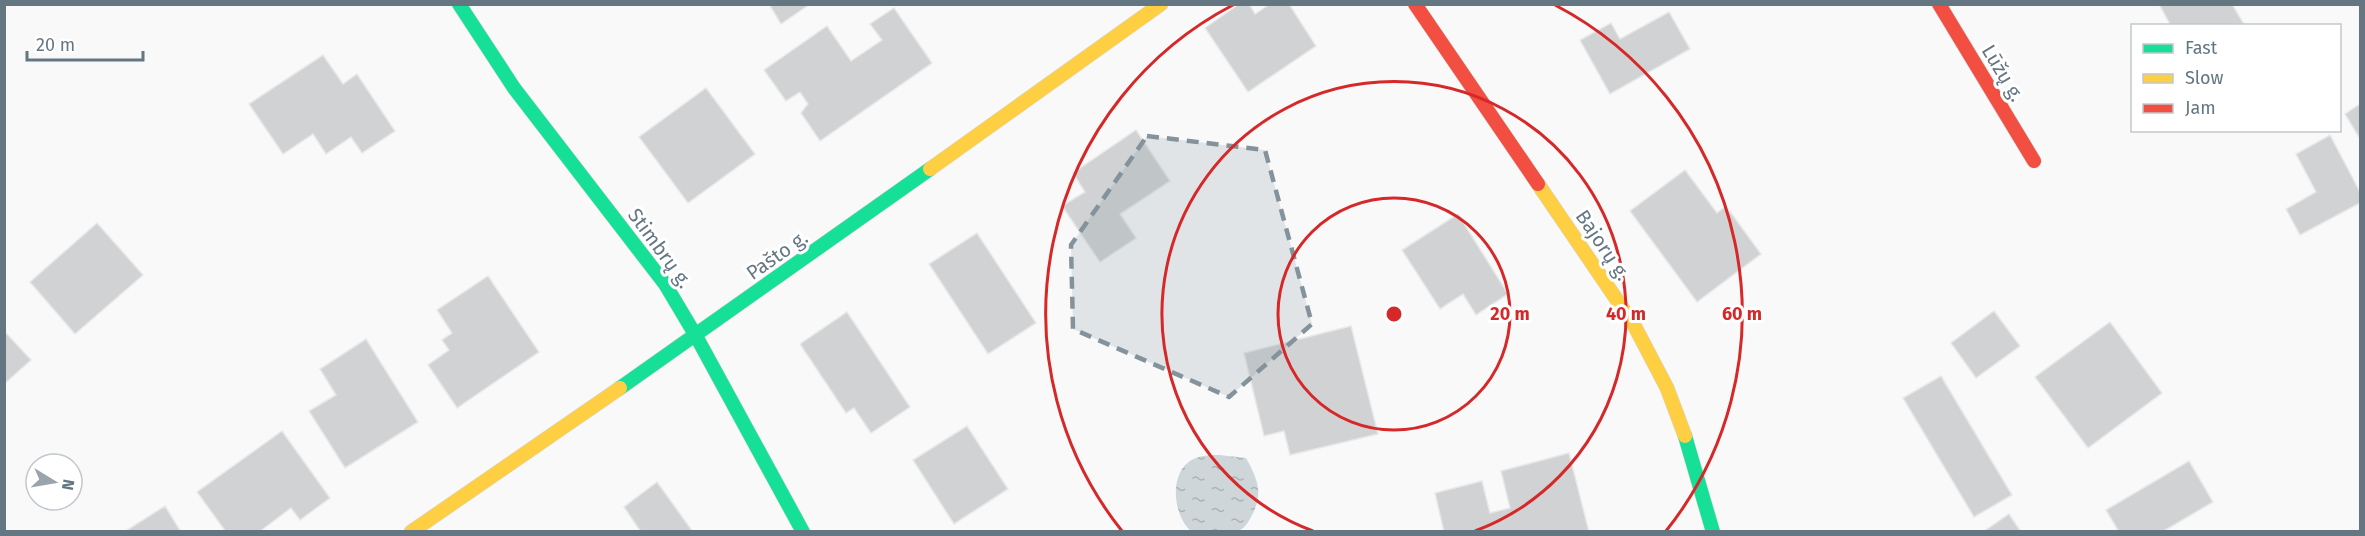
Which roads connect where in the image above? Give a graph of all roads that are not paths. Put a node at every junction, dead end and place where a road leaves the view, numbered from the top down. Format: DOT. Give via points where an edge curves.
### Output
graph roads {
  1 [pos="459,4"];
  2 [pos="1161,4"];
  3 [pos="1415,4"];
  4 [pos="1939,4"];
  5 [pos="2034,161"];
  6 [pos="696,336"];
  7 [pos="411,531"];
  8 [pos="803,531"];
  9 [pos="1713,531"];
  1 -- 6 [label="street, Stimbrų g." via="514,88 665,284"];
  2 -- 6 [label="street, Pašto g."];
  3 -- 9 [label="street, Bajorų g." via="1634,325 1667,388"];
  4 -- 5 [label="street, Lūžų g."];
  6 -- 7 [label="street, Pašto g."];
  6 -- 8 [label="street, Stimbrų g."];
}
